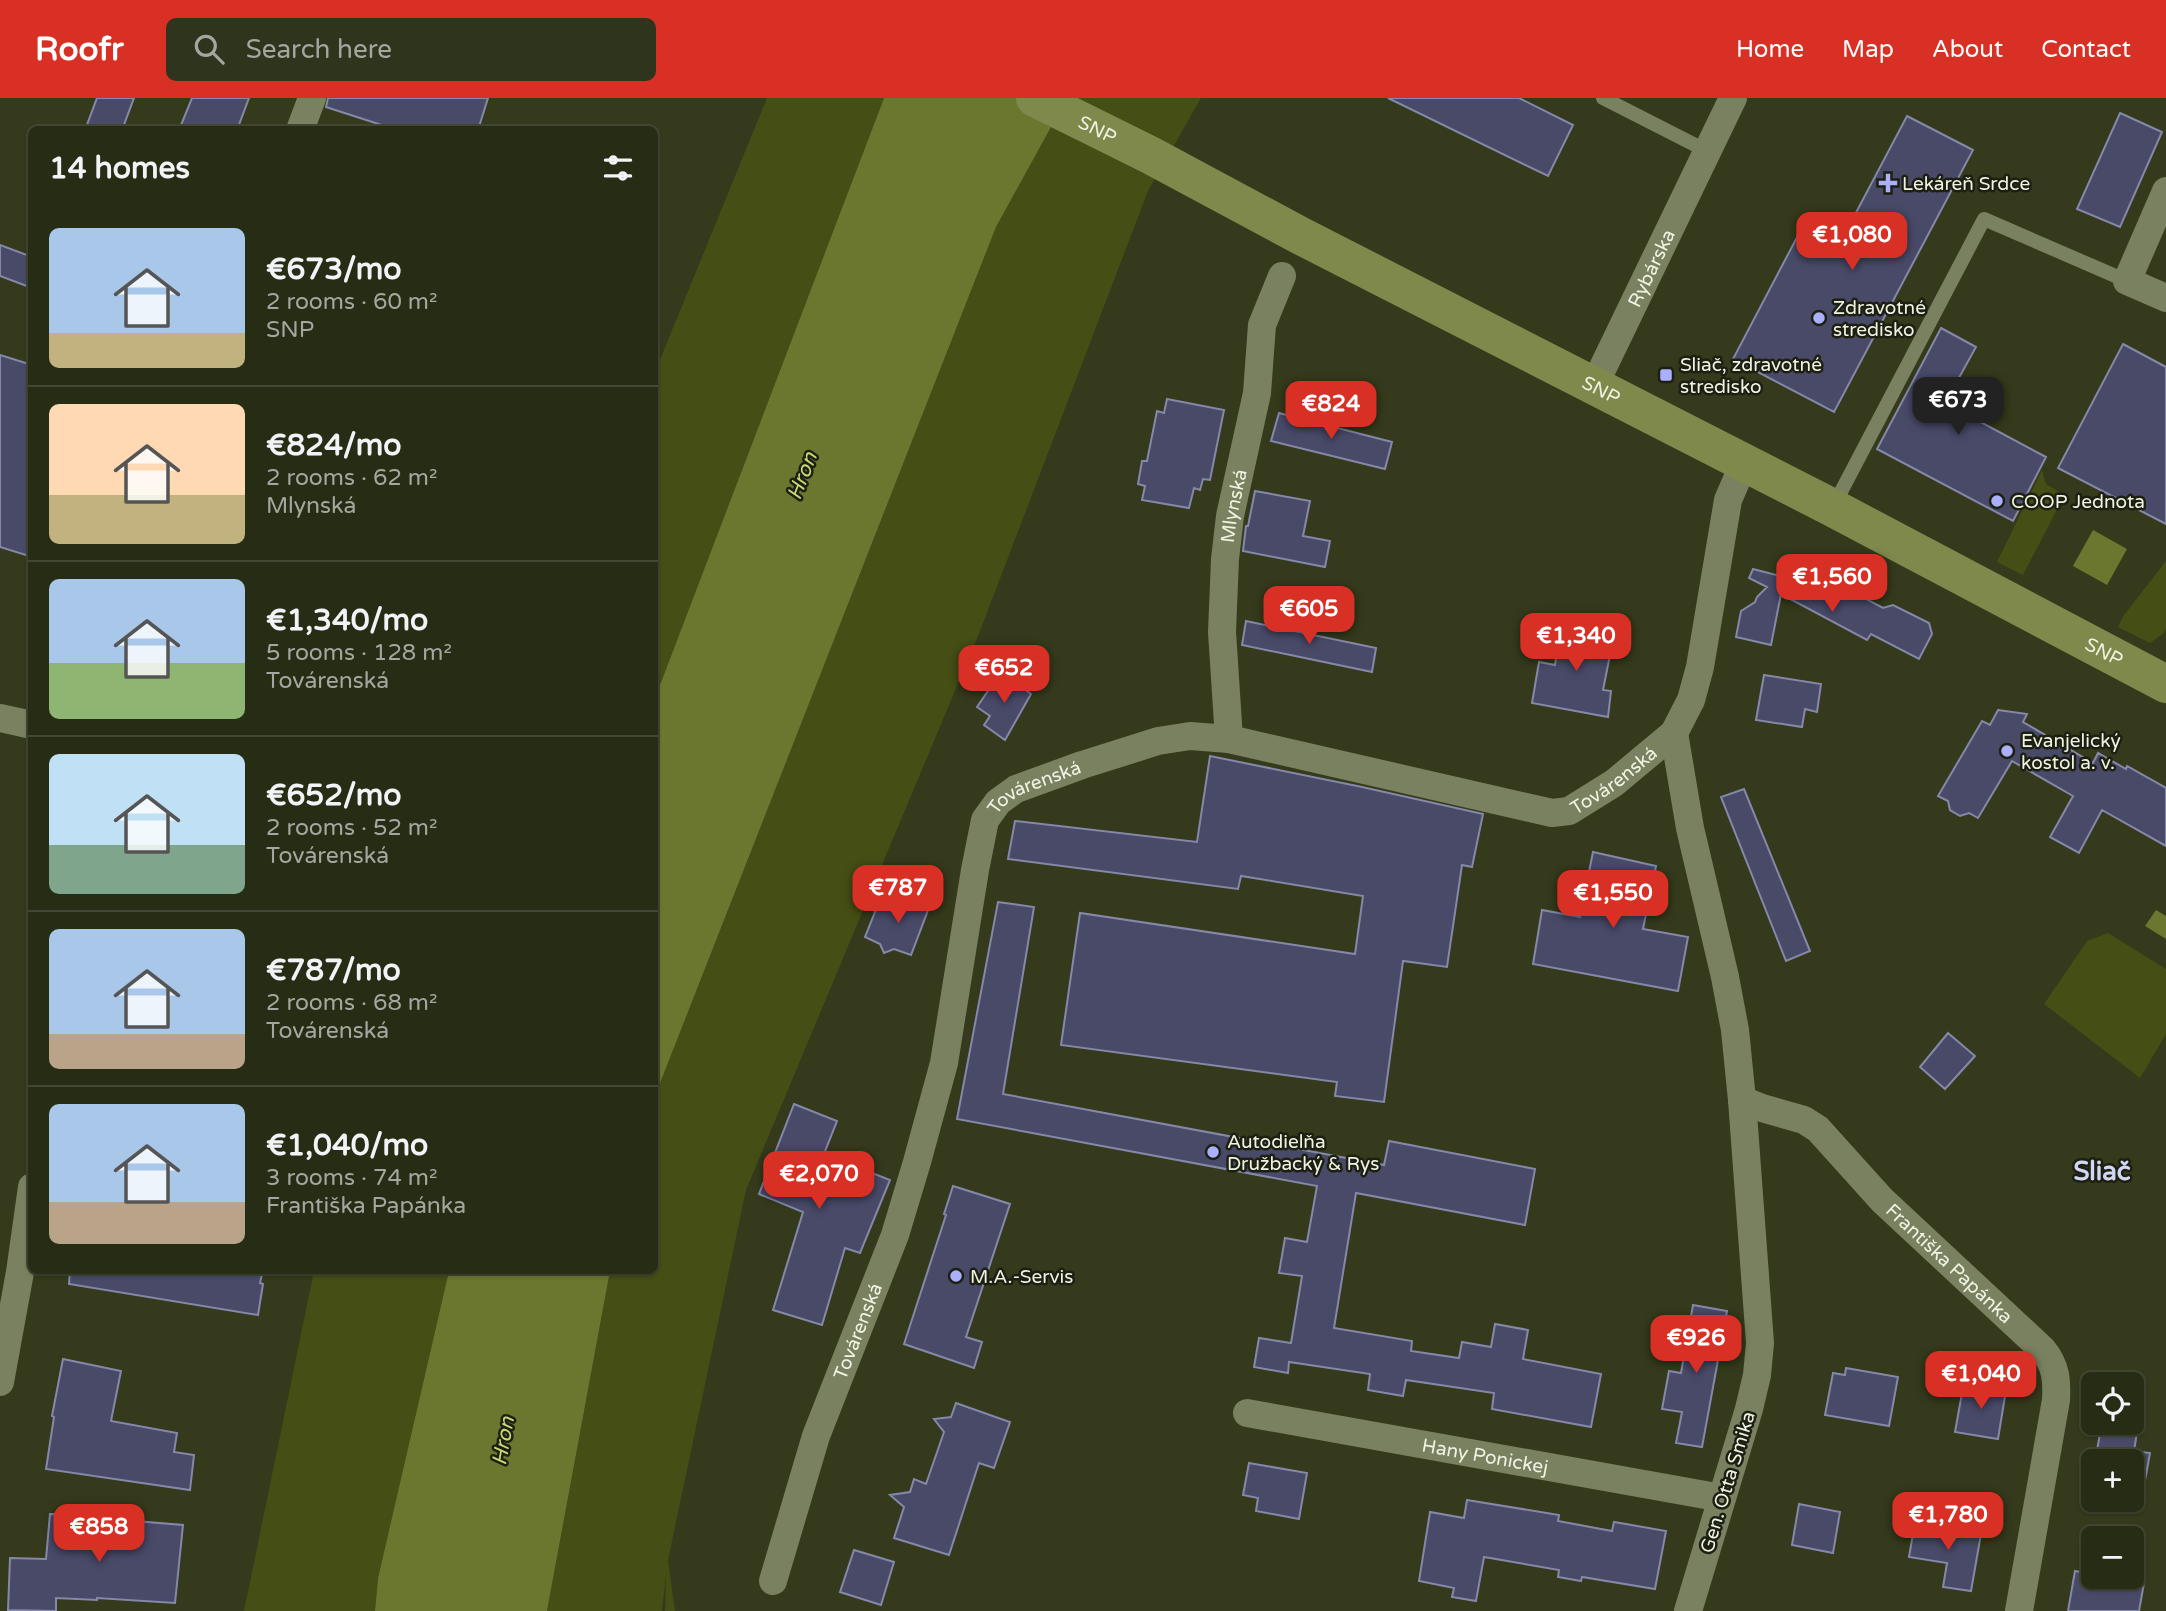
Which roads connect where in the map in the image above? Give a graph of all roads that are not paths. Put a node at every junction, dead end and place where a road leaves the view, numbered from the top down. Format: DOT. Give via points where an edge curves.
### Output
graph roads {
  1 [pos="312,98"];
  2 [pos="1035,98"];
  3 [pos="1603,98"];
  4 [pos="1733,98"];
  5 [pos="302,126"];
  6 [pos="1707,150"];
  7 [pos="2166,191"];
  8 [pos="1282,276"];
  9 [pos="2127,281"];
  10 [pos="2166,298"];
  11 [pos="1594,386"];
  12 [pos="1744,463"];
  13 [pos="1833,508"];
  14 [pos="2166,684"];
  15 [pos="0,718"];
  16 [pos="28,724"];
  17 [pos="1674,733"];
  18 [pos="1230,739"];
  19 [pos="1742,1100"];
  20 [pos="28,1215"];
  21 [pos="0,1382"];
  22 [pos="1247,1413"];
  23 [pos="1721,1498"];
  24 [pos="773,1581"];
  25 [pos="1688,1611"];
  26 [pos="2019,1611"];
  1 -- 5 [label="street"];
  2 -- 11 [label="street, SNP"];
  3 -- 6 [label="lane"];
  4 -- 6 [label="street, Rybárska"];
  6 -- 11 [label="street, Rybárska"];
  7 -- 9 [label="street"];
  8 -- 18 [label="street, Mlynská" via="1262,325 1257,393 1225,559 1222,632"];
  9 -- 10 [label="street"];
  9 -- 13 [label="lane" via="1984,219"];
  11 -- 12 [label="street, SNP"];
  12 -- 13 [label="street, SNP"];
  12 -- 17 [label="street, Továrenská" via="1728,500 1700,667"];
  13 -- 14 [label="street, SNP"];
  15 -- 16 [label="street"];
  17 -- 18 [label="street, Továrenská" via="1614,783 1569,811 1552,813"];
  17 -- 19 [label="street, Továrenská" via="1735,1030"];
  18 -- 24 [label="street, Továrenská" via="1190,736 1158,741 1082,765 1016,789 998,802 985,820 944,1063 917,1162 895,1235 816,1436"];
  19 -- 23 [label="street, Gen. Otta Smika" via="1760,1343 1749,1409"];
  19 -- 26 [label="street, Františka Papánka" via="1818,1129 1882,1200 2051,1360 2056,1371 2056,1400"];
  20 -- 21 [label="street"];
  22 -- 23 [label="street, Hany Ponickej"];
  23 -- 25 [label="street, Gen. Otta Smika"];
}
